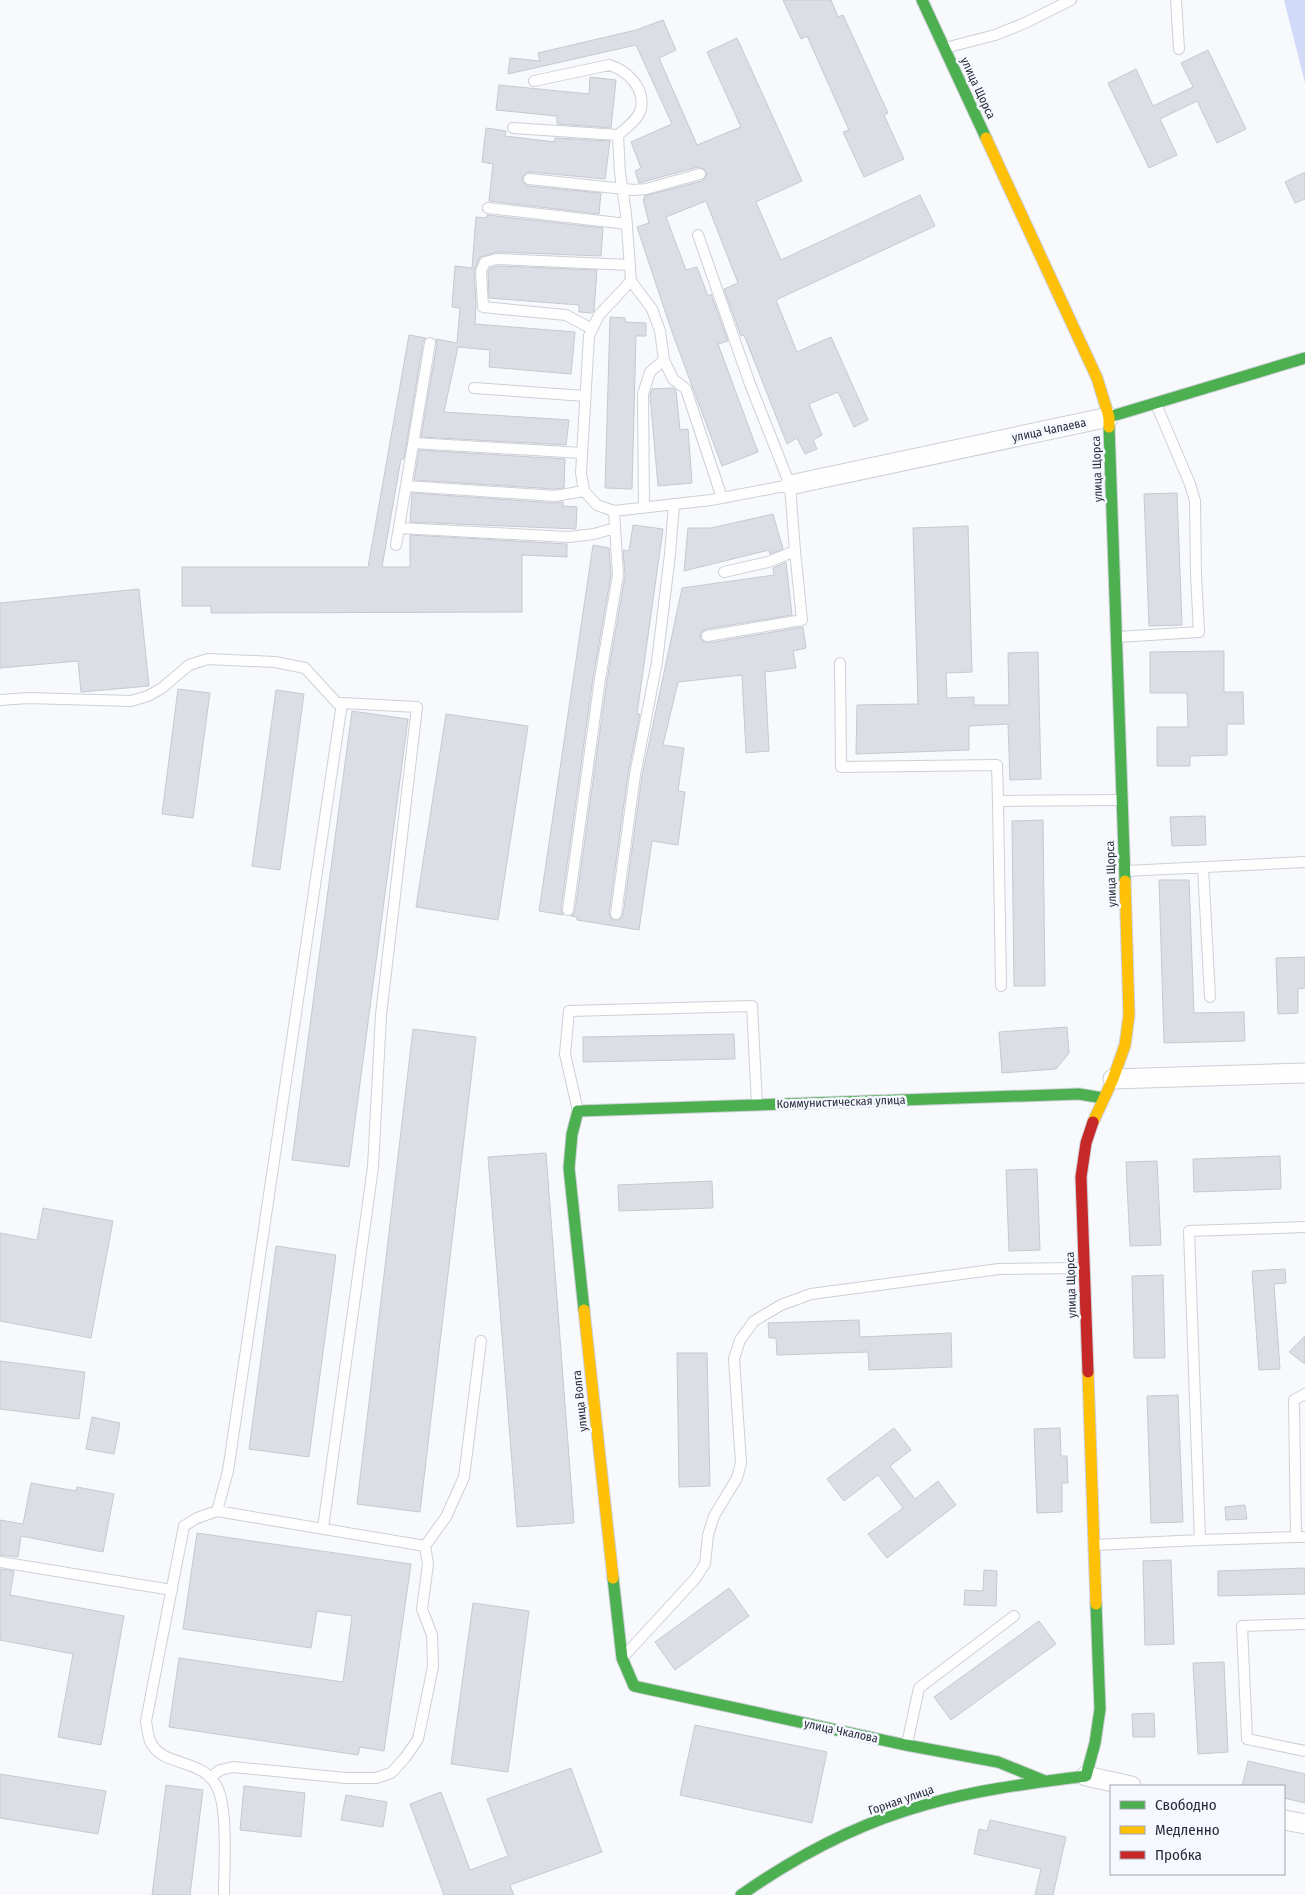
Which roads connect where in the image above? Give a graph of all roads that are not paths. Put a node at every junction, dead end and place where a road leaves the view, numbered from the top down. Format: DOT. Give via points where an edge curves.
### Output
graph roads {
  1 [pos="922,0"];
  2 [pos="1071,0"];
  3 [pos="1176,0"];
  4 [pos="944,49"];
  5 [pos="1179,49"];
  6 [pos="534,81"];
  7 [pos="513,128"];
  8 [pos="618,135"];
  9 [pos="700,174"];
  10 [pos="529,179"];
  11 [pos="622,189"];
  12 [pos="488,208"];
  13 [pos="626,224"];
  14 [pos="698,235"];
  15 [pos="630,265"];
  16 [pos="631,281"];
  17 [pos="592,329"];
  18 [pos="430,343"];
  19 [pos="1305,358"];
  20 [pos="664,360"];
  21 [pos="474,388"];
  22 [pos="586,396"];
  23 [pos="1156,403"];
  24 [pos="1109,417"];
  25 [pos="414,443"];
  26 [pos="582,453"];
  27 [pos="406,486"];
  28 [pos="790,486"];
  29 [pos="584,491"];
  30 [pos="722,498"];
  31 [pos="674,504"];
  32 [pos="644,508"];
  33 [pos="614,511"];
  34 [pos="399,528"];
  35 [pos="615,528"];
  36 [pos="396,545"];
  37 [pos="795,551"];
  38 [pos="724,572"];
  39 [pos="707,636"];
  40 [pos="1117,637"];
  41 [pos="840,662"];
  42 [pos="0,700"];
  43 [pos="342,703"];
  44 [pos="1122,800"];
  45 [pos="998,801"];
  46 [pos="1305,862"];
  47 [pos="1203,868"];
  48 [pos="1124,871"];
  49 [pos="568,910"];
  50 [pos="616,914"];
  51 [pos="1001,986"];
  52 [pos="1210,997"];
  53 [pos="1305,1073"];
  54 [pos="1113,1079"];
  55 [pos="1103,1098"];
  56 [pos="757,1105"];
  57 [pos="578,1111"];
  58 [pos="1305,1227"];
  59 [pos="1084,1268"];
  60 [pos="481,1341"];
  61 [pos="1305,1394"];
  62 [pos="216,1511"];
  63 [pos="323,1528"];
  64 [pos="1301,1537"];
  65 [pos="1200,1540"];
  66 [pos="425,1546"];
  67 [pos="1094,1546"];
  68 [pos="0,1562"];
  69 [pos="172,1590"];
  70 [pos="1014,1616"];
  71 [pos="1305,1624"];
  72 [pos="622,1658"];
  73 [pos="634,1686"];
  74 [pos="906,1745"];
  75 [pos="1305,1751"];
  76 [pos="1086,1776"];
  77 [pos="210,1778"];
  78 [pos="1045,1781"];
  79 [pos="1126,1785"];
  80 [pos="1285,1820"];
  81 [pos="1305,1824"];
  82 [pos="224,1895"];
  83 [pos="741,1895"];
  1 -- 4 [label="main road, улица Щорса"];
  2 -- 4 [label="lane" via="995,35"];
  3 -- 5 [label="lane"];
  4 -- 24 [label="main road, улица Щорса" via="1097,378"];
  6 -- 8 [label="lane" via="609,65 619,68 635,82 641,108"];
  7 -- 8 [label="lane"];
  8 -- 11 [label="lane"];
  9 -- 11 [label="lane" via="646,189"];
  10 -- 11 [label="lane"];
  11 -- 13 [label="lane"];
  12 -- 13 [label="lane"];
  13 -- 15 [label="lane"];
  14 -- 28 [label="lane"];
  15 -- 16 [label="lane"];
  15 -- 17 [label="lane" via="497,258 485,262 481,271 483,307 566,315"];
  16 -- 17 [label="lane" via="599,315"];
  16 -- 20 [label="lane" via="652,310 660,331"];
  17 -- 22 [label="lane"];
  18 -- 25 [label="lane"];
  19 -- 23 [label="main road, улица Чапаева"];
  20 -- 30 [label="lane" via="673,379 686,389"];
  20 -- 32 [label="lane" via="650,372 643,394"];
  21 -- 22 [label="lane"];
  22 -- 26 [label="lane"];
  23 -- 24 [label="main road, улица Чапаева"];
  23 -- 40 [label="lane" via="1195,501 1199,632"];
  24 -- 28 [label="street, улица Чапаева"];
  24 -- 40 [label="main road, улица Щорса"];
  25 -- 26 [label="lane"];
  25 -- 27 [label="lane"];
  26 -- 29 [label="lane"];
  27 -- 29 [label="lane" via="554,496"];
  27 -- 34 [label="lane"];
  28 -- 30 [label="lane"];
  28 -- 37 [label="lane"];
  29 -- 33 [label="lane" via="597,505"];
  30 -- 31 [label="lane"];
  31 -- 32 [label="lane"];
  31 -- 50 [label="lane" via="657,662 635,775"];
  32 -- 33 [label="lane"];
  33 -- 35 [label="lane"];
  34 -- 35 [label="lane" via="569,537"];
  34 -- 36 [label="lane"];
  35 -- 49 [label="lane" via="618,575"];
  37 -- 38 [label="lane" via="768,562"];
  37 -- 39 [label="lane" via="802,620"];
  40 -- 44 [label="main road, улица Щорса"];
  41 -- 45 [label="lane" via="841,767 997,765"];
  42 -- 43 [label="lane" via="131,701 162,688 189,665 208,659 275,662 305,668 337,703"];
  43 -- 62 [label="lane" via="228,1472"];
  43 -- 63 [label="lane" via="417,707 381,1015 373,1167"];
  44 -- 45 [label="lane"];
  44 -- 48 [label="main road, улица Щорса"];
  45 -- 51 [label="lane"];
  46 -- 47 [label="lane"];
  47 -- 48 [label="lane"];
  47 -- 52 [label="lane"];
  48 -- 54 [label="main road, улица Щорса" via="1129,1015 1126,1045"];
  53 -- 54 [label="street"];
  54 -- 55 [label="main road, улица Щорса"];
  55 -- 56 [label="main road, Коммунистическая улица" via="1079,1094"];
  55 -- 59 [label="main road, улица Щорса" via="1086,1143 1082,1168"];
  56 -- 57 [label="main road, Коммунистическая улица"];
  56 -- 57 [label="lane" via="752,1006 569,1011 565,1054"];
  57 -- 72 [label="main road, улица Волга" via="568,1168"];
  58 -- 65 [label="lane" via="1189,1231"];
  59 -- 67 [label="main road, улица Щорса"];
  59 -- 72 [label="lane" via="999,1269 811,1294 781,1304 754,1321 740,1340 734,1359 741,1463 737,1478 714,1516 705,1564"];
  60 -- 66 [label="lane" via="464,1477 446,1517"];
  61 -- 64 [label="lane" via="1294,1400"];
  62 -- 63 [label="lane"];
  62 -- 69 [label="lane" via="184,1526"];
  63 -- 66 [label="lane"];
  64 -- 65 [label="lane"];
  65 -- 67 [label="lane"];
  66 -- 77 [label="lane" via="428,1564 422,1608 432,1635 433,1667 418,1739 391,1773 376,1778 346,1778 233,1767 220,1770"];
  67 -- 76 [label="main road, улица Щорса" via="1100,1709"];
  68 -- 69 [label="lane"];
  69 -- 77 [label="lane" via="146,1721 151,1744 163,1756 206,1772"];
  70 -- 74 [label="lane" via="919,1688"];
  71 -- 75 [label="lane" via="1242,1626 1247,1739"];
  72 -- 73 [label="main road, улица Волга"];
  73 -- 74 [label="main road, улица Чкалова"];
  74 -- 78 [label="main road, улица Чкалова" via="998,1762"];
  76 -- 78 [label="main road, Горная улица"];
  76 -- 79 [label="street"];
  77 -- 82 [label="lane" via="218,1788 224,1808"];
  78 -- 83 [label="main road, Горная улица" via="953,1797 907,1811 827,1844"];
  80 -- 81 [label="street"];
}
